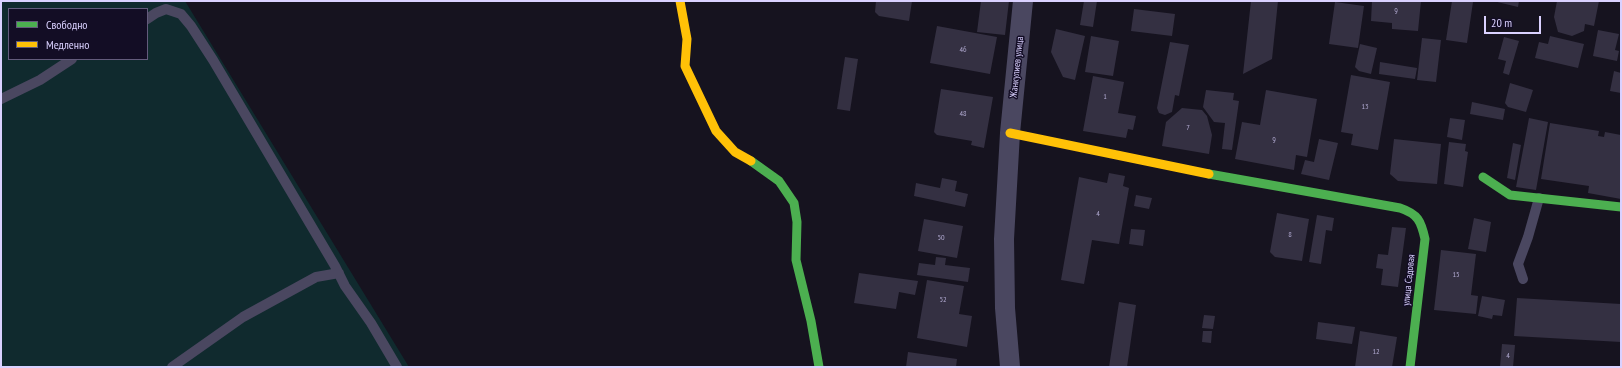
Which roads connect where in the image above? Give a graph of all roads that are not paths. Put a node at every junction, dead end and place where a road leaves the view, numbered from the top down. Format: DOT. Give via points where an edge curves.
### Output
graph roads {
  1 [pos="680,1"];
  2 [pos="1024,1"];
  3 [pos="148,18"];
  4 [pos="70,60"];
  5 [pos="1,99"];
  6 [pos="1010,133"];
  7 [pos="1483,177"];
  8 [pos="1539,198"];
  9 [pos="1621,207"];
  10 [pos="338,274"];
  11 [pos="1523,279"];
  12 [pos="172,367"];
  13 [pos="397,367"];
  14 [pos="819,367"];
  15 [pos="1010,367"];
  16 [pos="1410,367"];
  1 -- 14 [label="street" via="687,39 685,66 716,131 735,152 779,181 794,203 797,222 796,260"];
  2 -- 6 [label="street, Жанкулиев улица"];
  3 -- 10 [label="lane" via="166,9 181,14 191,26 214,60"];
  4 -- 5 [label="lane" via="40,80"];
  6 -- 15 [label="street, Жанкулиев улица" via="1004,239 1005,308"];
  6 -- 16 [label="street, улица Садовая" via="1202,173 1400,208 1414,213 1422,225 1425,239"];
  7 -- 8 [label="street" via="1510,195"];
  8 -- 9 [label="street"];
  8 -- 11 [label="lane" via="1518,264"];
  10 -- 12 [label="lane" via="316,277 250,314"];
  10 -- 13 [label="lane"];
}
